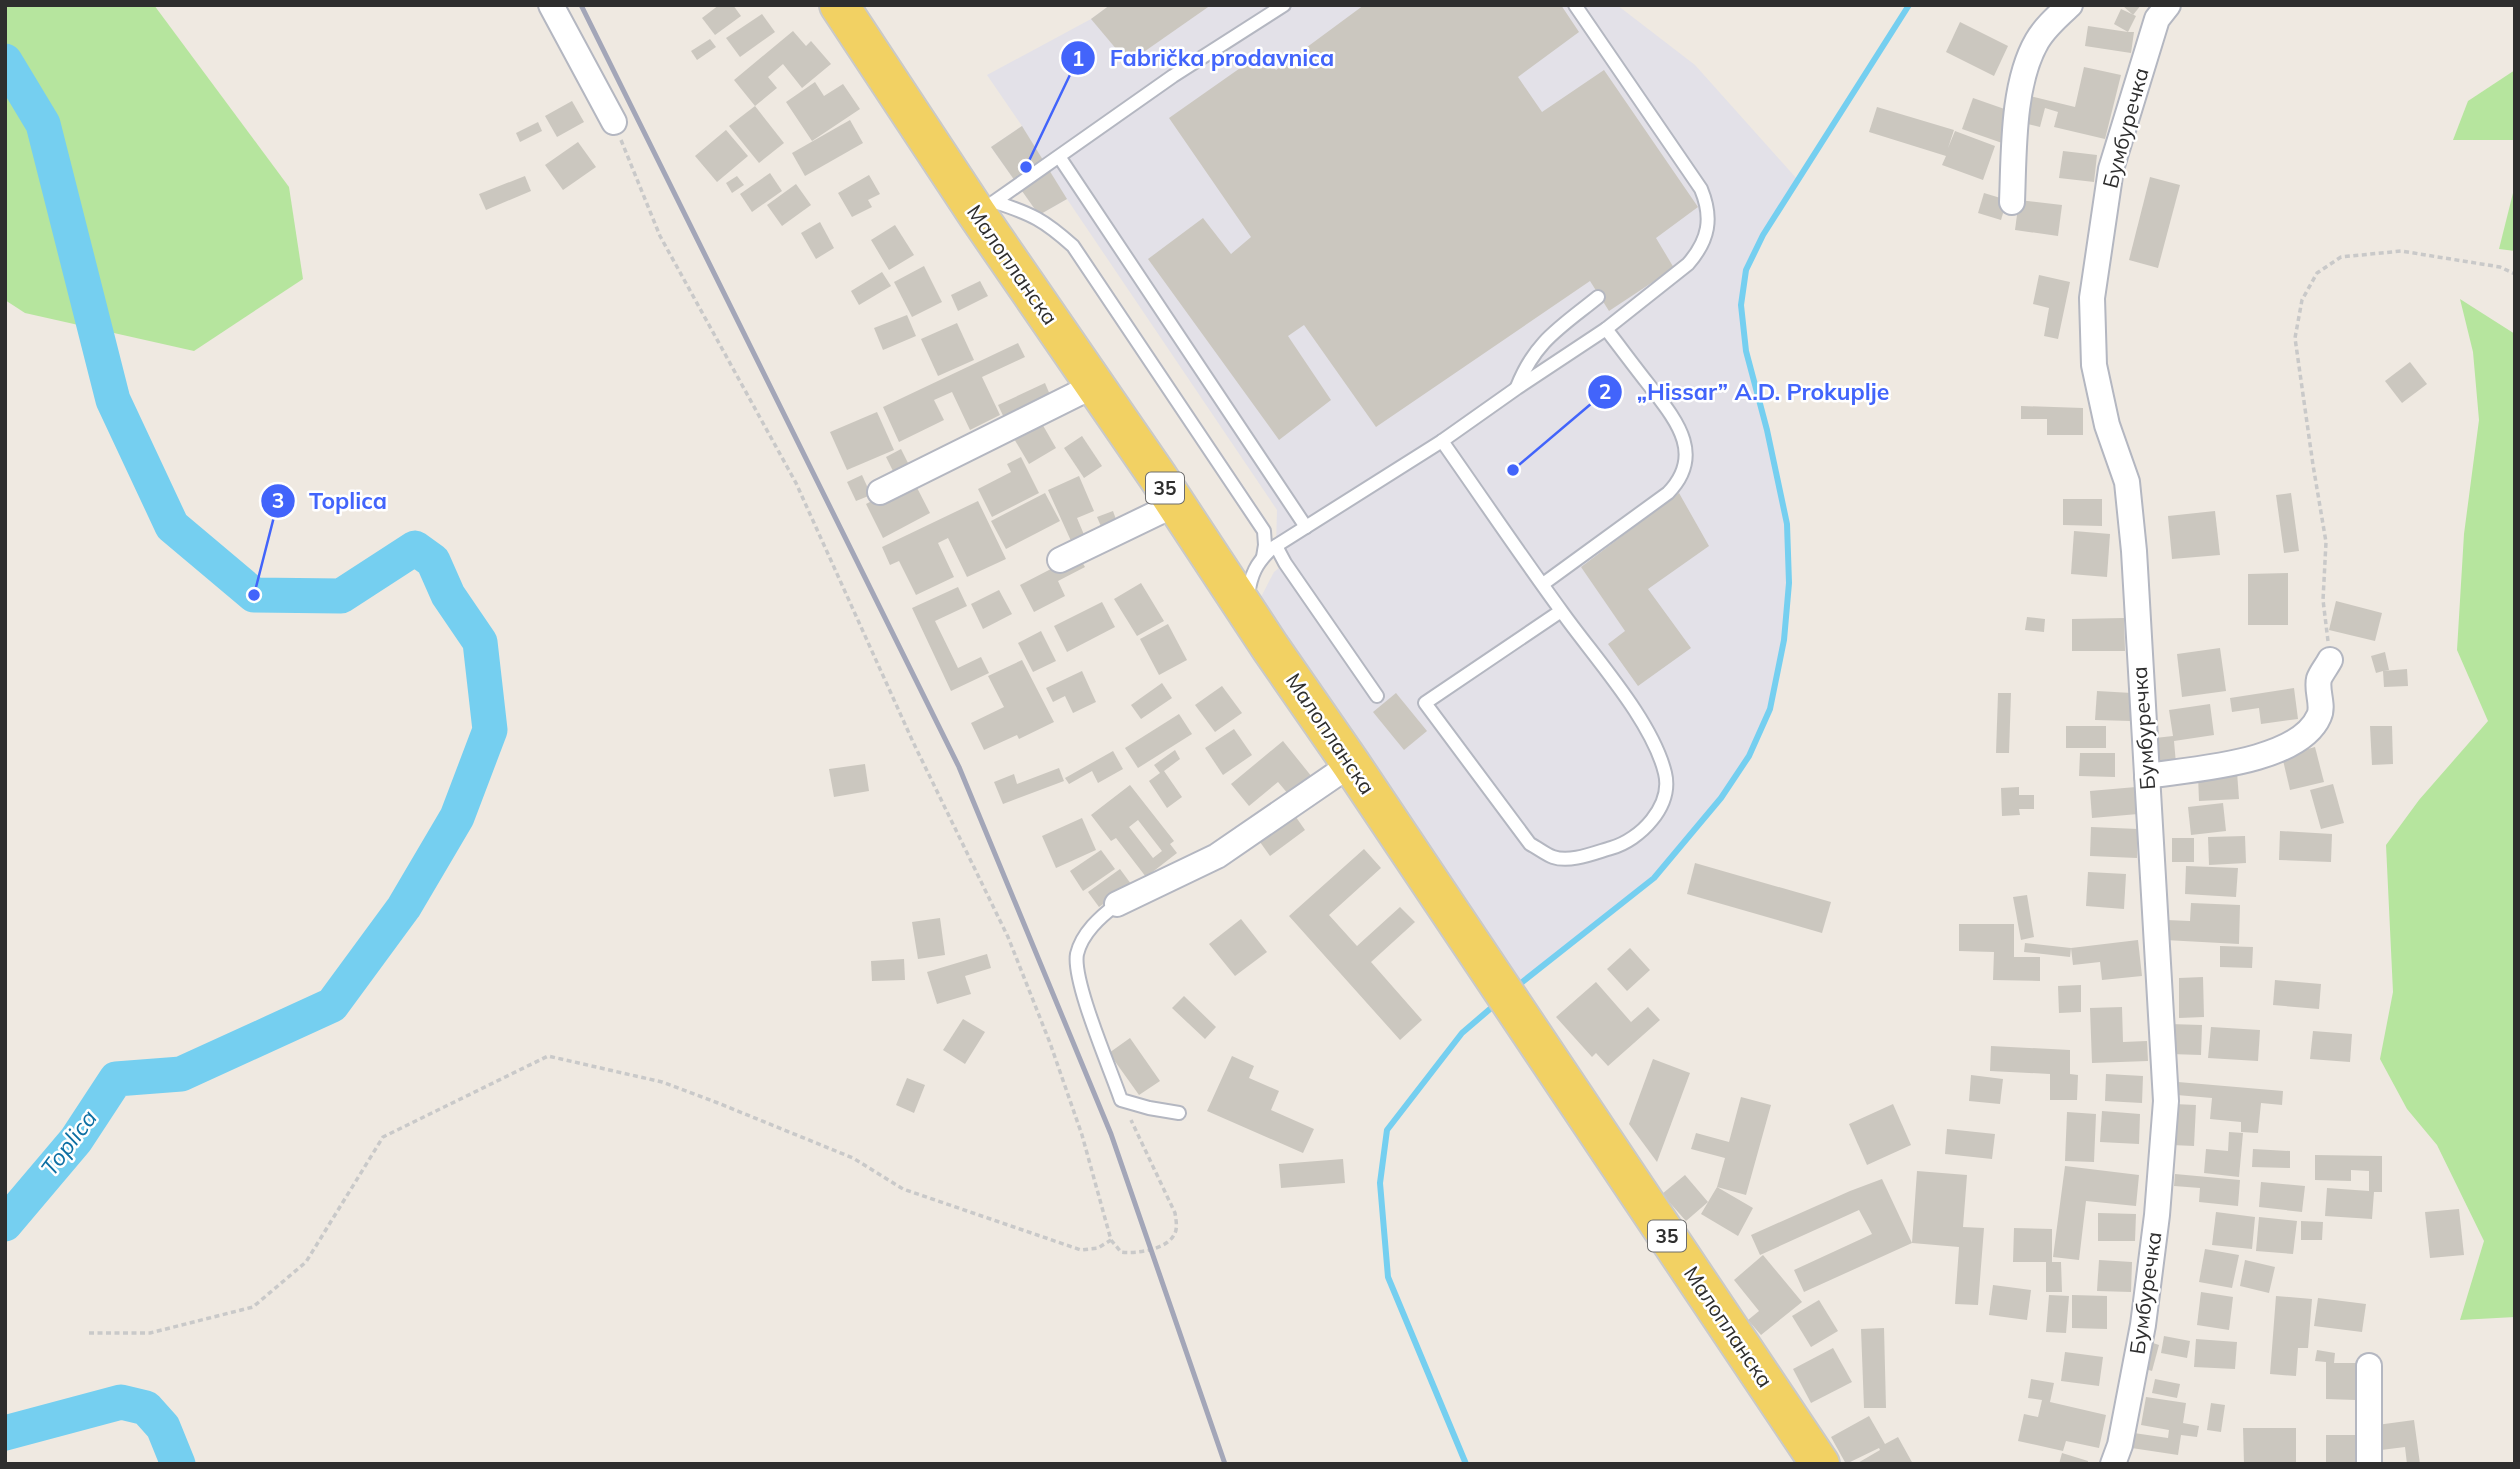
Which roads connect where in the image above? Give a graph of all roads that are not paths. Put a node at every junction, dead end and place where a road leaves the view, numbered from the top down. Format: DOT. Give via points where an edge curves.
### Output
graph roads {
  1 [pos="551,5"];
  2 [pos="839,5"];
  3 [pos="1284,5"];
  4 [pos="1575,5"];
  5 [pos="2070,5"];
  6 [pos="2168,5"];
  7 [pos="614,122"];
  8 [pos="1060,158"];
  9 [pos="2012,202"];
  10 [pos="986,208"];
  11 [pos="1598,297"];
  12 [pos="1606,329"];
  13 [pos="1095,385"];
  14 [pos="1517,388"];
  15 [pos="1442,442"];
  16 [pos="880,492"];
  17 [pos="1176,504"];
  18 [pos="1306,527"];
  19 [pos="1276,546"];
  20 [pos="1263,557"];
  21 [pos="1060,561"];
  22 [pos="1543,584"];
  23 [pos="1561,611"];
  24 [pos="1247,612"];
  25 [pos="2330,660"];
  26 [pos="1377,696"];
  27 [pos="1352,764"];
  28 [pos="2147,776"];
  29 [pos="1117,904"];
  30 [pos="1179,1113"];
  31 [pos="2369,1366"];
  32 [pos="1821,1464"];
  33 [pos="2113,1464"];
  34 [pos="2369,1464"];
  1 -- 7 [label="street"];
  2 -- 10 [label="main road, Малопланска / 35"];
  3 -- 8 [label="lane" via="1172,76"];
  4 -- 12 [label="lane" via="1701,189 1708,206 1707,229 1698,253"];
  5 -- 9 [label="street" via="2044,31 2029,57 2015,126"];
  6 -- 28 [label="street, Бумбуречка" via="2157,19 2111,169 2092,298 2094,365 2107,425 2127,482"];
  8 -- 10 [label="lane"];
  8 -- 18 [label="lane"];
  10 -- 13 [label="main road, Малопланска / 35"];
  10 -- 20 [label="lane" via="1025,212 1047,223 1073,246 1264,531"];
  11 -- 14 [label="lane" via="1540,344"];
  12 -- 14 [label="lane"];
  12 -- 22 [label="lane" via="1676,419 1685,442 1686,463 1680,481 1668,493"];
  13 -- 16 [label="street"];
  13 -- 17 [label="main road, Малопланска / 35"];
  14 -- 15 [label="lane"];
  15 -- 18 [label="lane"];
  15 -- 22 [label="lane"];
  17 -- 21 [label="street"];
  17 -- 24 [label="main road, Малопланска / 35"];
  18 -- 19 [label="lane"];
  19 -- 20 [label="lane"];
  19 -- 26 [label="lane"];
  20 -- 24 [label="lane" via="1250,578"];
  22 -- 23 [label="lane"];
  23 -- 23 [label="lane" via="1630,703 1666,775 1663,804 1649,825 1615,847 1576,858 1556,858 1530,844 1425,703"];
  24 -- 27 [label="main road, Малопланска / 35"];
  25 -- 28 [label="street" via="2319,680 2321,714 2311,729 2284,747 2249,761"];
  27 -- 29 [label="street" via="1217,856"];
  27 -- 32 [label="main road, Малопланска / 35"];
  28 -- 33 [label="street, Бумбуречка" via="2166,1101 2143,1325"];
  29 -- 30 [label="lane" via="1086,935 1078,951 1077,977 1121,1100"];
  31 -- 34 [label="street"];
}
